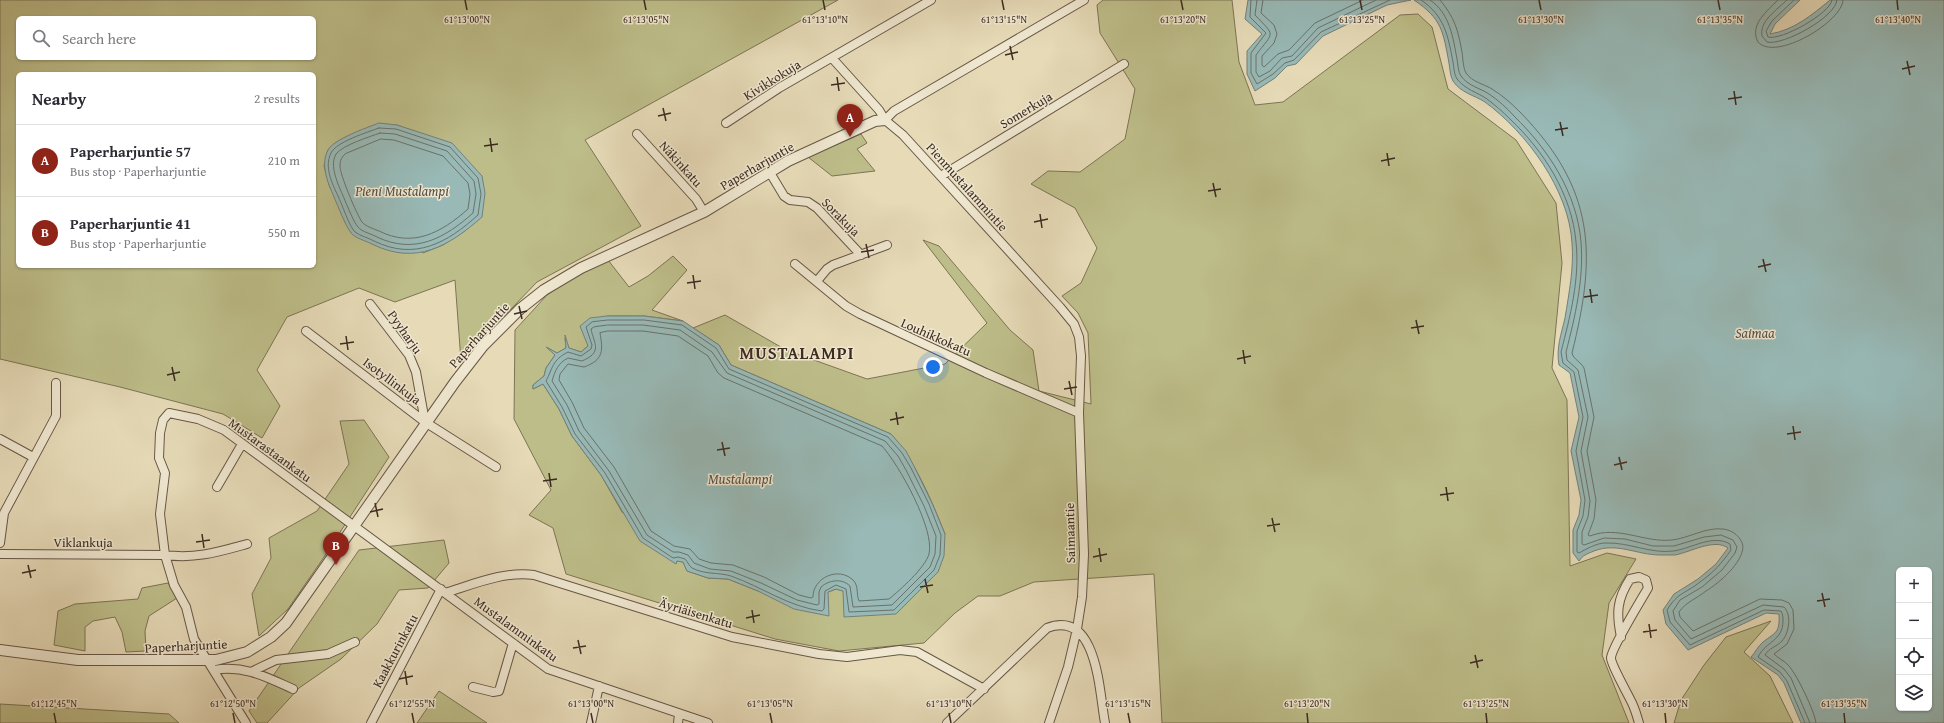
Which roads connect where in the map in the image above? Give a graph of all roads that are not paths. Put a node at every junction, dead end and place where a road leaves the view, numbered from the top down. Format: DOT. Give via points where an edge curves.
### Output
graph roads {
  1 [pos="931,0"];
  2 [pos="1084,0"];
  3 [pos="832,58"];
  4 [pos="1124,64"];
  5 [pos="885,120"];
  6 [pos="726,123"];
  7 [pos="637,134"];
  8 [pos="769,171"];
  9 [pos="941,176"];
  10 [pos="704,212"];
  11 [pos="887,245"];
  12 [pos="861,255"];
  13 [pos="795,264"];
  14 [pos="817,281"];
  15 [pos="370,304"];
  16 [pos="306,331"];
  17 [pos="1079,337"];
  18 [pos="56,383"];
  19 [pos="1079,413"];
  20 [pos="425,422"];
  21 [pos="0,439"];
  22 [pos="242,444"];
  23 [pos="33,457"];
  24 [pos="496,466"];
  25 [pos="217,487"];
  26 [pos="352,526"];
  27 [pos="0,543"];
  28 [pos="246,544"];
  29 [pos="0,554"];
  30 [pos="165,555"];
  31 [pos="443,591"];
  32 [pos="1077,629"];
  33 [pos="1621,637"];
  34 [pos="355,642"];
  35 [pos="513,643"];
  36 [pos="0,650"];
  37 [pos="208,660"];
  38 [pos="214,670"];
  39 [pos="253,671"];
  40 [pos="599,686"];
  41 [pos="473,687"];
  42 [pos="293,689"];
  43 [pos="984,689"];
  44 [pos="679,714"];
  45 [pos="246,723"];
  46 [pos="371,723"];
  47 [pos="591,723"];
  48 [pos="678,723"];
  49 [pos="708,723"];
  50 [pos="948,723"];
  51 [pos="1049,723"];
  52 [pos="1106,723"];
  53 [pos="1639,723"];
  1 -- 3 [label="street, Kivikkokuja"];
  2 -- 5 [label="street, Paperharjuntie" via="894,111"];
  3 -- 5 [label="street, Pienmustalammintie"];
  3 -- 6 [label="street, Kivikkokuja" via="779,88"];
  4 -- 9 [label="street, Somerkuja"];
  5 -- 8 [label="street, Paperharjuntie" via="875,121"];
  5 -- 9 [label="street, Pienmustalammintie" via="895,126"];
  7 -- 10 [label="street, Näkinkatu" via="696,199"];
  8 -- 10 [label="street, Paperharjuntie"];
  8 -- 12 [label="street, Sorakuja" via="784,196 790,200 808,202 817,208"];
  9 -- 17 [label="street, Pienmustalammintie" via="1060,307 1074,324"];
  10 -- 20 [label="street, Paperharjuntie" via="581,268 544,290 520,309 483,346"];
  11 -- 12 [label="street"];
  12 -- 14 [label="street" via="833,265"];
  13 -- 14 [label="street, Louhikkokatu"];
  14 -- 19 [label="street, Louhikkokatu" via="846,306 860,314"];
  15 -- 20 [label="street, Pyyharju" via="409,356 416,372"];
  16 -- 20 [label="street, Isotyllinkuja"];
  17 -- 19 [label="street, Saimaantie" via="1082,356"];
  18 -- 23 [label="street" via="56,416"];
  19 -- 32 [label="street, Saimaantie" via="1084,554 1082,597"];
  20 -- 24 [label="street, Isotyllinkuja"];
  20 -- 26 [label="street, Paperharjuntie"];
  21 -- 23 [label="street"];
  22 -- 25 [label="street"];
  22 -- 26 [label="street, Mustarastaankatu"];
  22 -- 30 [label="street, Mustarastaankatu" via="224,430 198,419 175,413 165,416 160,433 160,458 165,473 160,514"];
  23 -- 27 [label="street" via="4,513"];
  26 -- 31 [label="street, Mustalamminkatu"];
  26 -- 37 [label="street, Paperharjuntie" via="286,623 271,637 241,655"];
  28 -- 30 [label="street, Viklankuja" via="204,556"];
  29 -- 30 [label="street, Viklankuja"];
  30 -- 37 [label="street" via="174,585 186,607 194,639"];
  31 -- 35 [label="street, Mustalamminkatu"];
  31 -- 43 [label="street, Äyriäisenkatu" via="490,578 521,573 534,575 732,637 763,644 846,656 900,650 917,652"];
  31 -- 46 [label="street, Kaakkurinkatu"];
  32 -- 43 [label="street" via="1056,625 1047,628"];
  32 -- 51 [label="street, Saimaantie" via="1068,668"];
  32 -- 52 [label="street" via="1086,639 1091,652"];
  33 -- 33 [label="street" via="1618,607 1622,592 1630,579 1639,577 1646,580 1648,588"];
  33 -- 53 [label="street" via="1614,647 1611,659 1633,704"];
  34 -- 39 [label="street" via="328,654 276,660"];
  35 -- 40 [label="street, Mustalamminkatu" via="548,669"];
  35 -- 41 [label="street" via="499,691"];
  36 -- 37 [label="street, Paperharjuntie" via="78,660"];
  37 -- 38 [label="street"];
  38 -- 39 [label="street" via="227,668"];
  38 -- 45 [label="street"];
  39 -- 42 [label="street"];
  40 -- 44 [label="street, Mustalamminkatu"];
  40 -- 47 [label="street"];
  43 -- 50 [label="street"];
  44 -- 48 [label="street"];
  44 -- 49 [label="street, Mustalamminkatu"];
}
